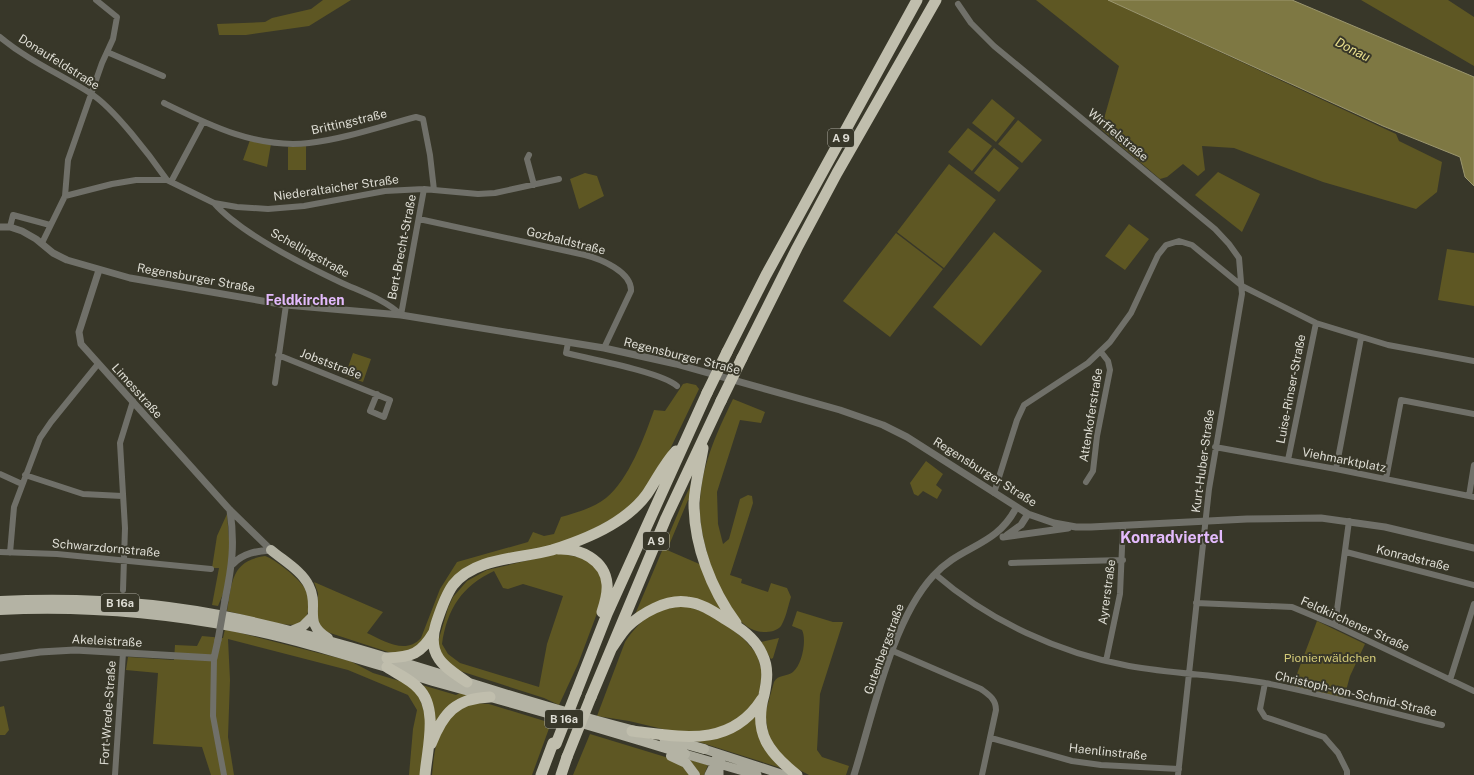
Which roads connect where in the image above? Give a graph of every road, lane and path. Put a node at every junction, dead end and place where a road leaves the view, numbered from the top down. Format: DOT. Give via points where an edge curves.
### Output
graph roads {
  1 [pos="96,0"];
  2 [pos="917,0"];
  3 [pos="936,0"];
  4 [pos="958,4"];
  5 [pos="0,37"];
  6 [pos="107,52"];
  7 [pos="163,76"];
  8 [pos="92,94"];
  9 [pos="164,103"];
  10 [pos="424,121"];
  11 [pos="203,122"];
  12 [pos="529,155"];
  13 [pos="559,179"];
  14 [pos="169,181"];
  15 [pos="534,185"];
  16 [pos="424,189"];
  17 [pos="434,190"];
  18 [pos="65,196"];
  19 [pos="214,203"];
  20 [pos="237,207"];
  21 [pos="230,219"];
  22 [pos="419,219"];
  23 [pos="50,226"];
  24 [pos="0,227"];
  25 [pos="10,227"];
  26 [pos="42,243"];
  27 [pos="99,270"];
  28 [pos="1240,271"];
  29 [pos="1242,286"];
  30 [pos="286,305"];
  31 [pos="401,315"];
  32 [pos="1316,323"];
  33 [pos="1361,338"];
  34 [pos="568,343"];
  35 [pos="604,348"];
  36 [pos="1101,352"];
  37 [pos="278,355"];
  38 [pos="1474,361"];
  39 [pos="98,364"];
  40 [pos="274,383"];
  41 [pos="677,386"];
  42 [pos="377,394"];
  43 [pos="132,401"];
  44 [pos="1474,414"];
  45 [pos="688,433"];
  46 [pos="705,434"];
  47 [pos="1215,447"];
  48 [pos="676,451"];
  49 [pos="1288,460"];
  50 [pos="1474,465"];
  51 [pos="1336,469"];
  52 [pos="0,474"];
  53 [pos="25,475"];
  54 [pos="1386,479"];
  55 [pos="1086,482"];
  56 [pos="22,484"];
  57 [pos="994,493"];
  58 [pos="122,496"];
  59 [pos="1472,496"];
  60 [pos="1016,508"];
  61 [pos="230,510"];
  62 [pos="1028,514"];
  63 [pos="1205,521"];
  64 [pos="1349,521"];
  65 [pos="1123,525"];
  66 [pos="1076,527"];
  67 [pos="1003,537"];
  68 [pos="988,540"];
  69 [pos="1474,548"];
  70 [pos="271,550"];
  71 [pos="552,550"];
  72 [pos="0,552"];
  73 [pos="1346,552"];
  74 [pos="10,553"];
  75 [pos="1123,560"];
  76 [pos="125,561"];
  77 [pos="1011,563"];
  78 [pos="233,564"];
  79 [pos="211,569"];
  80 [pos="935,574"];
  81 [pos="1474,585"];
  82 [pos="123,590"];
  83 [pos="0,601"];
  84 [pos="1196,603"];
  85 [pos="1474,604"];
  86 [pos="0,610"];
  87 [pos="312,617"];
  88 [pos="1472,621"];
  89 [pos="1335,624"];
  90 [pos="599,626"];
  91 [pos="738,627"];
  92 [pos="291,631"];
  93 [pos="434,631"];
  94 [pos="343,645"];
  95 [pos="611,649"];
  96 [pos="893,650"];
  97 [pos="123,653"];
  98 [pos="0,658"];
  99 [pos="214,658"];
  100 [pos="1106,661"];
  101 [pos="387,663"];
  102 [pos="1189,672"];
  103 [pos="1450,680"];
  104 [pos="467,682"];
  105 [pos="1265,684"];
  106 [pos="1474,691"];
  107 [pos="574,692"];
  108 [pos="763,696"];
  109 [pos="490,697"];
  110 [pos="1442,725"];
  111 [pos="632,731"];
  112 [pos="991,738"];
  113 [pos="638,740"];
  114 [pos="704,749"];
  115 [pos="428,752"];
  116 [pos="684,754"];
  117 [pos="730,757"];
  118 [pos="718,763"];
  119 [pos="1178,772"];
  120 [pos="755,774"];
  121 [pos="115,775"];
  122 [pos="224,775"];
  123 [pos="425,775"];
  124 [pos="542,775"];
  125 [pos="561,775"];
  126 [pos="695,775"];
  127 [pos="709,775"];
  128 [pos="720,775"];
  129 [pos="741,775"];
  130 [pos="784,775"];
  131 [pos="797,775"];
  132 [pos="854,775"];
  133 [pos="982,775"];
  134 [pos="1347,775"];
  1 -- 6 [label="street" via="117,17 115,32"];
  2 -- 45 [label="highway, A 9, bridge" via="766,275"];
  3 -- 46 [label="highway, A 9, bridge" via="797,248"];
  4 -- 28 [label="street, Wirffelstraße" via="971,23 994,46 1215,229 1239,258"];
  5 -- 8 [label="street, Donaufeldstraße" via="41,67"];
  6 -- 7 [label="street"];
  6 -- 8 [label="street"];
  8 -- 14 [label="street, Donaufeldstraße" via="132,136"];
  8 -- 18 [label="street" via="68,160"];
  9 -- 11 [label="street, Brittingstraße"];
  10 -- 11 [label="street, Brittingstraße" via="421,117 416,117 318,142 298,143 233,134"];
  10 -- 17 [label="street, Bert-Brecht-Straße"];
  11 -- 14 [label="street"];
  12 -- 15 [label="street" via="527,159"];
  13 -- 15 [label="street"];
  14 -- 18 [label="street, Niederaltaicher Straße" via="136,180"];
  14 -- 19 [label="street, Niederaltaicher Straße"];
  15 -- 17 [label="street" via="478,194"];
  16 -- 17 [label="street, Bert-Brecht-Straße"];
  16 -- 20 [label="street, Niederaltaicher Straße" via="385,191 304,206 268,209"];
  16 -- 22 [label="street, Bert-Brecht-Straße"];
  18 -- 23 [label="street"];
  19 -- 20 [label="street, Niederaltaicher Straße"];
  19 -- 21 [label="street, Schellingstraße"];
  20 -- 21 [label="street"];
  21 -- 31 [label="street, Schellingstraße" via="300,260 388,305"];
  22 -- 31 [label="street, Bert-Brecht-Straße"];
  22 -- 35 [label="street, Gozbaldstraße" via="595,258 609,264 630,283 632,291"];
  23 -- 25 [label="street" via="13,215"];
  23 -- 26 [label="street"];
  24 -- 25 [label="street"];
  25 -- 26 [label="street, Regensburger Straße"];
  26 -- 27 [label="street, Regensburger Straße" via="60,257"];
  27 -- 30 [label="street, Regensburger Straße"];
  27 -- 39 [label="street, Limesstraße" via="78,336 83,347"];
  28 -- 29 [label="street, Kurt-Huber-Straße"];
  29 -- 32 [label="street"];
  29 -- 36 [label="street" via="1192,245 1179,241 1166,245 1158,255 1131,313"];
  29 -- 47 [label="street, Kurt-Huber-Straße"];
  30 -- 31 [label="street, Regensburger Straße"];
  30 -- 37 [label="street"];
  31 -- 34 [label="street, Regensburger Straße"];
  32 -- 33 [label="street"];
  32 -- 49 [label="street, Luise-Rinser-Straße"];
  33 -- 38 [label="street"];
  33 -- 51 [label="street"];
  34 -- 35 [label="street, Regensburger Straße"];
  34 -- 41 [label="street, Regensburger Straße" via="566,353 653,375 672,381"];
  35 -- 57 [label="street, Regensburger Straße" via="676,364 865,418 907,437"];
  36 -- 55 [label="street, Attenkoferstraße" via="1108,361 1110,370 1093,471"];
  36 -- 57 [label="street" via="1024,405"];
  37 -- 40 [label="street"];
  37 -- 42 [label="street, Jobststraße"];
  39 -- 43 [label="street, Limesstraße"];
  39 -- 53 [label="street" via="45,429"];
  43 -- 58 [label="street" via="120,443"];
  43 -- 61 [label="street, Limesstraße"];
  44 -- 54 [label="street" via="1401,400"];
  45 -- 48 [label="highway, A 9"];
  45 -- 107 [label="highway, A 9"];
  46 -- 91 [label="highway, A 9" via="694,503 698,540 715,588"];
  46 -- 95 [label="highway, A 9" via="666,518"];
  47 -- 49 [label="street, Viehmarktplatz"];
  47 -- 63 [label="street, Kurt-Huber-Straße"];
  48 -- 71 [label="highway, A 9" via="646,494 625,516 586,538"];
  48 -- 90 [label="highway, A 9"];
  49 -- 51 [label="street, Viehmarktplatz"];
  50 -- 59 [label="street, Viehmarktplatz"];
  51 -- 54 [label="street, Viehmarktplatz"];
  52 -- 56 [label="street"];
  53 -- 56 [label="street"];
  53 -- 58 [label="street" via="83,494"];
  54 -- 59 [label="street, Viehmarktplatz"];
  56 -- 74 [label="street" via="14,507"];
  57 -- 60 [label="street, Regensburger Straße"];
  58 -- 76 [label="street"];
  60 -- 62 [label="street, Regensburger Straße"];
  60 -- 68 [label="street, Gutenbergstraße" via="1010,520"];
  61 -- 70 [label="street, Limesstraße"];
  61 -- 78 [label="street"];
  62 -- 66 [label="street, Regensburger Straße"];
  62 -- 67 [label="street, Gutenbergstraße" via="1021,525"];
  63 -- 64 [label="street, Regensburger Straße" via="1305,518"];
  63 -- 65 [label="street, Regensburger Straße"];
  63 -- 84 [label="street, Kurt-Huber-Straße"];
  64 -- 69 [label="street, Regensburger Straße"];
  64 -- 73 [label="street"];
  65 -- 66 [label="street, Regensburger Straße"];
  65 -- 75 [label="street, Ayrerstraße"];
  66 -- 67 [label="street"];
  67 -- 68 [label="street, Gutenbergstraße"];
  68 -- 80 [label="street, Gutenbergstraße" via="952,559"];
  70 -- 78 [label="street" via="248,554"];
  70 -- 87 [label="highway" via="308,584 313,600"];
  71 -- 90 [label="highway, A 9" via="564,549 583,553 594,560 602,570 607,584"];
  71 -- 93 [label="highway, A 9" via="486,565 464,575 451,589"];
  72 -- 74 [label="street, Schwarzdornstraße"];
  73 -- 81 [label="street, Konradstraße"];
  73 -- 89 [label="street"];
  74 -- 76 [label="street, Schwarzdornstraße" via="57,554"];
  75 -- 77 [label="street"];
  75 -- 100 [label="street, Ayrerstraße" via="1120,594"];
  76 -- 79 [label="street, Schwarzdornstraße"];
  76 -- 82 [label="street"];
  78 -- 99 [label="street, bridge"];
  80 -- 96 [label="street, Gutenbergstraße" via="915,598"];
  80 -- 100 [label="street, Christoph-von-Schmid-Straße" via="979,608 1019,630"];
  83 -- 92 [label="highway, B 16a" via="81,600 169,607 233,617"];
  84 -- 89 [label="street, Feldkirchener Straße" via="1292,607"];
  84 -- 102 [label="street, Kurt-Huber-Straße"];
  85 -- 88 [label="street"];
  86 -- 101 [label="highway, B 16a" via="82,608 188,619"];
  87 -- 92 [label="highway" via="303,626"];
  87 -- 94 [label="highway" via="319,632"];
  88 -- 103 [label="street"];
  89 -- 103 [label="street, Feldkirchener Straße"];
  90 -- 107 [label="highway, A 9"];
  91 -- 95 [label="highway, A 9" via="701,606 688,602 674,602 637,619 626,628"];
  91 -- 108 [label="highway, A 9" via="754,641 765,660 767,673"];
  92 -- 94 [label="highway, B 16a"];
  93 -- 101 [label="highway, A 9" via="418,652"];
  93 -- 104 [label="highway, A 9" via="434,644 439,661"];
  94 -- 101 [label="highway, B 16a"];
  95 -- 125 [label="highway, A 9, bridge"];
  96 -- 112 [label="street" via="981,689 993,698 996,710"];
  96 -- 132 [label="street, Gutenbergstraße"];
  97 -- 98 [label="street, Akeleistraße" via="57,650"];
  97 -- 99 [label="street, Akeleistraße"];
  97 -- 121 [label="street, Fort-Wrede-Straße"];
  99 -- 122 [label="street" via="213,716"];
  100 -- 102 [label="street, Christoph-von-Schmid-Straße"];
  101 -- 104 [label="highway, B 16a"];
  101 -- 109 [label="highway, B 16a"];
  101 -- 115 [label="highway" via="418,687 428,703"];
  102 -- 105 [label="street, Christoph-von-Schmid-Straße"];
  102 -- 119 [label="street, Kurt-Huber-Straße"];
  103 -- 106 [label="street, Feldkirchener Straße"];
  104 -- 111 [label="highway, B 16a"];
  105 -- 110 [label="street, Christoph-von-Schmid-Straße"];
  105 -- 134 [label="street, Christoph-von-Schmid-Straße" via="1260,709 1265,717 1324,737 1338,753 1348,771"];
  107 -- 124 [label="highway, A 9, bridge"];
  108 -- 111 [label="highway, A 9" via="744,720 722,732 694,737"];
  108 -- 131 [label="highway, A 9" via="763,736 777,758"];
  109 -- 113 [label="highway, B 16a"];
  109 -- 115 [label="highway" via="469,699 456,706 442,721"];
  111 -- 114 [label="highway, B 16a"];
  112 -- 119 [label="street, Haenlinstraße" via="1072,761"];
  112 -- 133 [label="street"];
  113 -- 116 [label="highway, B 16a"];
  113 -- 126 [label="highway" via="682,760"];
  114 -- 117 [label="main road, B 16a"];
  114 -- 118 [label="main road"];
  115 -- 123 [label="highway"];
  116 -- 118 [label="main road, B 16a"];
  117 -- 118 [label="main road"];
  117 -- 130 [label="main road, B 16a"];
  118 -- 120 [label="main road, B 16a"];
  118 -- 127 [label="main road"];
  118 -- 128 [label="main road"];
  120 -- 129 [label="main road"];
}
